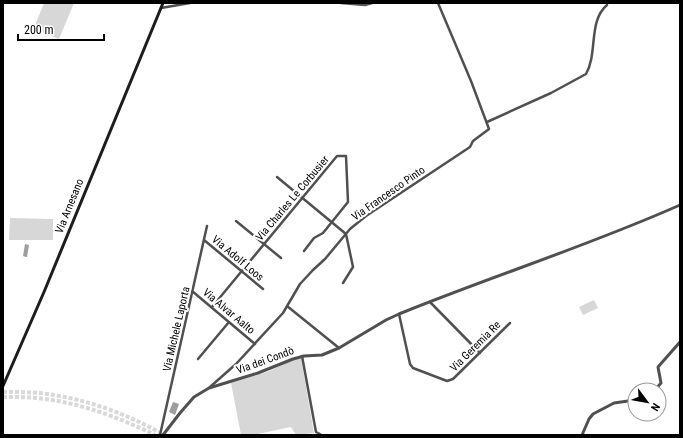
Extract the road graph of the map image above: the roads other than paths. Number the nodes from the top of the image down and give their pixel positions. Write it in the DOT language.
graph roads {
  1 [pos="163,3"];
  2 [pos="190,3"];
  3 [pos="341,3"];
  4 [pos="372,3"];
  5 [pos="438,3"];
  6 [pos="607,5"];
  7 [pos="160,8"];
  8 [pos="487,122"];
  9 [pos="277,177"];
  10 [pos="303,198"];
  11 [pos="680,205"];
  12 [pos="236,221"];
  13 [pos="332,222"];
  14 [pos="207,226"];
  15 [pos="346,234"];
  16 [pos="204,240"];
  17 [pos="264,244"];
  18 [pos="304,251"];
  19 [pos="281,258"];
  20 [pos="242,271"];
  21 [pos="343,283"];
  22 [pos="263,289"];
  23 [pos="192,291"];
  24 [pos="430,302"];
  25 [pos="287,306"];
  26 [pos="212,308"];
  27 [pos="399,314"];
  28 [pos="229,322"];
  29 [pos="510,323"];
  30 [pos="680,342"];
  31 [pos="255,344"];
  32 [pos="339,348"];
  33 [pos="480,353"];
  34 [pos="302,356"];
  35 [pos="198,359"];
  36 [pos="661,382"];
  37 [pos="3,386"];
  38 [pos="209,388"];
  39 [pos="627,401"];
  40 [pos="320,434"];
  41 [pos="161,435"];
  42 [pos="582,435"];
  1 -- 7 [label="main road, Via Arnesano"];
  2 -- 7 [label="street"];
  3 -- 4 [label="street"];
  5 -- 8 [label="street"];
  6 -- 8 [label="street"];
  7 -- 37 [label="main road, Via Arnesano"];
  8 -- 15 [label="street, Via Francesco Pinto"];
  9 -- 10 [label="street"];
  10 -- 13 [label="street"];
  10 -- 13 [label="street, Via Charles Le Corbusier"];
  10 -- 17 [label="street, Via Charles Le Corbusier"];
  11 -- 24 [label="street, Via dei Condò"];
  12 -- 17 [label="street"];
  13 -- 15 [label="street"];
  13 -- 18 [label="street, Via Charles Le Corbusier"];
  14 -- 16 [label="street, Via Michele Laporta"];
  15 -- 21 [label="street"];
  15 -- 25 [label="street, Via Francesco Pinto"];
  16 -- 20 [label="street, Via Adolf Loos"];
  16 -- 23 [label="street, Via Michele Laporta"];
  17 -- 19 [label="street"];
  17 -- 20 [label="street, Via Charles Le Corbusier"];
  20 -- 22 [label="street, Via Adolf Loos"];
  20 -- 26 [label="street, Via Charles Le Corbusier"];
  23 -- 26 [label="street, Via Alvar Aalto"];
  23 -- 41 [label="street, Via Michele Laporta"];
  24 -- 27 [label="street, Via dei Condò"];
  24 -- 33 [label="street"];
  25 -- 31 [label="street, Via Francesco Pinto"];
  25 -- 32 [label="street"];
  26 -- 28 [label="street, Via Alvar Aalto"];
  27 -- 32 [label="street, Via dei Condò"];
  27 -- 33 [label="street, Via Geremia Re"];
  28 -- 31 [label="street, Via Alvar Aalto"];
  28 -- 35 [label="street"];
  29 -- 33 [label="street, Via Geremia Re"];
  30 -- 36 [label="street"];
  31 -- 38 [label="street, Via Francesco Pinto"];
  32 -- 34 [label="street, Via dei Condò"];
  34 -- 38 [label="street, Via dei Condò"];
  34 -- 40 [label="street"];
  38 -- 41 [label="street, Via dei Condò"];
  39 -- 42 [label="street"];
}
